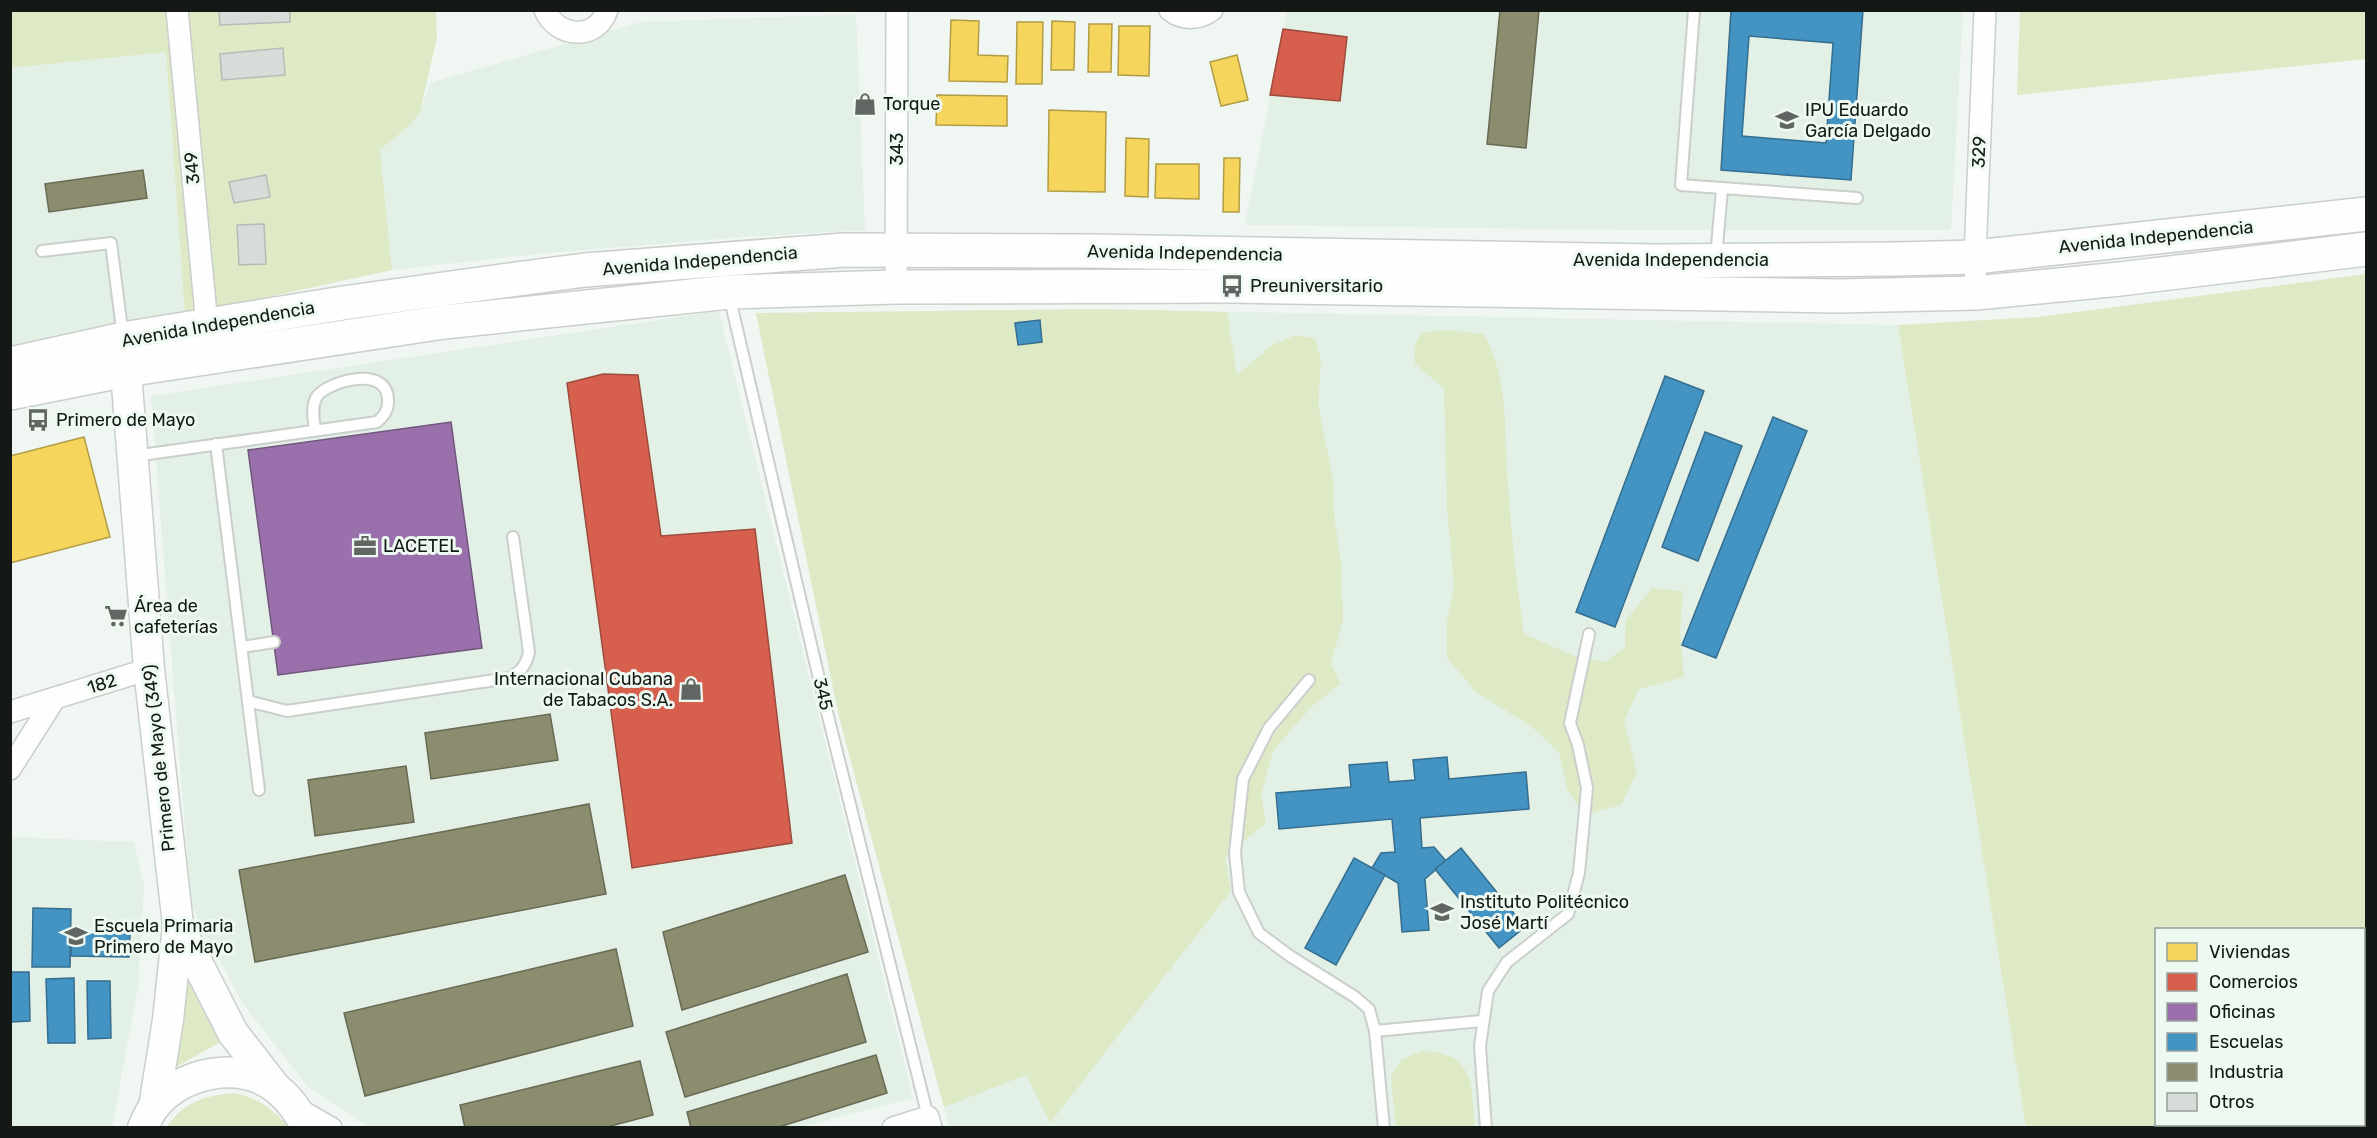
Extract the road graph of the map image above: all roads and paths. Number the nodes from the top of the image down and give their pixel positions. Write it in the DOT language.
graph roads {
  1 [pos="177,10"];
  2 [pos="545,10"];
  3 [pos="607,10"];
  4 [pos="897,10"];
  5 [pos="1170,10"];
  6 [pos="1212,10"];
  7 [pos="1694,10"];
  8 [pos="1985,10"];
  9 [pos="1722,189"];
  10 [pos="1857,198"];
  11 [pos="2367,214"];
  12 [pos="896,249"];
  13 [pos="2367,249"];
  14 [pos="42,251"];
  15 [pos="1975,257"];
  16 [pos="722,259"];
  17 [pos="1716,261"];
  18 [pos="896,287"];
  19 [pos="729,292"];
  20 [pos="1976,293"];
  21 [pos="207,326"];
  22 [pos="124,355"];
  23 [pos="10,364"];
  24 [pos="10,393"];
  25 [pos="315,431"];
  26 [pos="216,444"];
  27 [pos="132,457"];
  28 [pos="513,537"];
  29 [pos="1589,634"];
  30 [pos="274,642"];
  31 [pos="242,647"];
  32 [pos="149,669"];
  33 [pos="1309,680"];
  34 [pos="55,698"];
  35 [pos="248,701"];
  36 [pos="10,712"];
  37 [pos="10,769"];
  38 [pos="259,789"];
  39 [pos="178,925"];
  40 [pos="1482,1021"];
  41 [pos="1375,1030"];
  42 [pos="275,1087"];
  43 [pos="148,1117"];
  44 [pos="303,1118"];
  45 [pos="930,1122"];
  46 [pos="331,1128"];
  47 [pos="893,1128"];
  48 [pos="1384,1128"];
  49 [pos="1486,1128"];
  1 -- 21 [label="street, 349"];
  2 -- 3 [label="street"];
  4 -- 12 [label="street, 343"];
  5 -- 6 [label="street"];
  7 -- 9 [label="lane"];
  8 -- 15 [label="street, 329"];
  9 -- 10 [label="lane"];
  9 -- 17 [label="lane"];
  11 -- 15 [label="main road, Avenida Independencia"];
  12 -- 16 [label="main road, Avenida Independencia"];
  12 -- 17 [label="main road, Avenida Independencia"];
  12 -- 18 [label="street, 343"];
  13 -- 20 [label="main road, Avenida Independencia"];
  14 -- 22 [label="lane"];
  15 -- 17 [label="main road, Avenida Independencia"];
  15 -- 20 [label="street, 329"];
  16 -- 19 [label="street, 345"];
  16 -- 21 [label="main road, Avenida Independencia"];
  18 -- 19 [label="main road, Avenida Independencia"];
  18 -- 20 [label="main road, Avenida Independencia"];
  19 -- 22 [label="main road, Avenida Independencia"];
  19 -- 45 [label="lane, 345"];
  21 -- 22 [label="main road, Avenida Independencia"];
  22 -- 23 [label="main road, Avenida Independencia"];
  22 -- 24 [label="main road, Avenida Independencia"];
  22 -- 27 [label="street, Primero de Mayo (349)"];
  25 -- 25 [label="lane"];
  25 -- 26 [label="lane"];
  26 -- 27 [label="lane"];
  26 -- 31 [label="lane"];
  27 -- 32 [label="street, Primero de Mayo (349)"];
  28 -- 35 [label="lane"];
  29 -- 40 [label="lane"];
  30 -- 31 [label="lane"];
  31 -- 35 [label="lane"];
  32 -- 34 [label="street, 182"];
  32 -- 39 [label="street, Primero de Mayo (349)"];
  33 -- 41 [label="lane"];
  34 -- 36 [label="street, 182"];
  34 -- 37 [label="street"];
  35 -- 38 [label="lane"];
  39 -- 42 [label="street, Primero de Mayo (349)"];
  39 -- 43 [label="street, Primero de Mayo (349)"];
  40 -- 41 [label="lane"];
  40 -- 49 [label="lane"];
  41 -- 48 [label="lane"];
  42 -- 43 [label="street"];
  42 -- 44 [label="street"];
  44 -- 46 [label="street"];
  45 -- 47 [label="street"];
}
